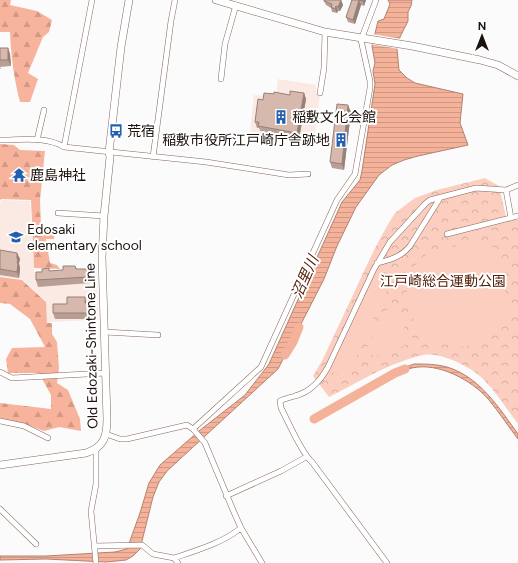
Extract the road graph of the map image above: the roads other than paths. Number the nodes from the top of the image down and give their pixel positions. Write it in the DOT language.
graph roads {
  1 [pos="92,0"];
  2 [pos="129,0"];
  3 [pos="175,0"];
  4 [pos="216,0"];
  5 [pos="376,0"];
  6 [pos="236,5"];
  7 [pos="325,32"];
  8 [pos="363,38"];
  9 [pos="518,76"];
  10 [pos="221,79"];
  11 [pos="320,93"];
  12 [pos="44,110"];
  13 [pos="0,140"];
  14 [pos="37,140"];
  15 [pos="64,147"];
  16 [pos="109,152"];
  17 [pos="152,157"];
  18 [pos="308,174"];
  19 [pos="518,185"];
  20 [pos="506,190"];
  21 [pos="440,198"];
  22 [pos="58,213"];
  23 [pos="104,216"];
  24 [pos="518,216"];
  25 [pos="511,218"];
  26 [pos="447,234"];
  27 [pos="377,263"];
  28 [pos="105,332"];
  29 [pos="158,335"];
  30 [pos="0,372"];
  31 [pos="106,373"];
  32 [pos="0,422"];
  33 [pos="194,430"];
  34 [pos="106,434"];
  35 [pos="48,438"];
  36 [pos="96,450"];
  37 [pos="306,457"];
  38 [pos="0,465"];
  39 [pos="226,496"];
  40 [pos="0,509"];
  41 [pos="242,528"];
  42 [pos="36,544"];
  43 [pos="95,546"];
  44 [pos="174,558"];
  45 [pos="96,563"];
  46 [pos="178,563"];
  47 [pos="262,563"];
  48 [pos="387,563"];
  1 -- 15 [label="street"];
  2 -- 16 [label="street, Old Edozaki-Shintone Line"];
  3 -- 17 [label="street"];
  4 -- 6 [label="street"];
  5 -- 8 [label="street"];
  6 -- 7 [label="street"];
  6 -- 10 [label="street"];
  7 -- 8 [label="street"];
  7 -- 11 [label="street"];
  8 -- 9 [label="street"];
  8 -- 33 [label="street"];
  12 -- 14 [label="street"];
  13 -- 14 [label="street"];
  14 -- 15 [label="street"];
  15 -- 16 [label="street"];
  16 -- 17 [label="street"];
  16 -- 23 [label="street, Old Edozaki-Shintone Line"];
  17 -- 18 [label="street"];
  19 -- 20 [label="street"];
  20 -- 21 [label="street"];
  20 -- 25 [label="street"];
  21 -- 27 [label="street"];
  21 -- 27 [label="street"];
  22 -- 23 [label="street"];
  23 -- 28 [label="street, Old Edozaki-Shintone Line"];
  24 -- 25 [label="street"];
  25 -- 26 [label="street"];
  27 -- 37 [label="street"];
  28 -- 29 [label="street"];
  28 -- 31 [label="street, Old Edozaki-Shintone Line"];
  30 -- 31 [label="street"];
  31 -- 34 [label="street, Old Edozaki-Shintone Line"];
  32 -- 35 [label="street"];
  33 -- 34 [label="street"];
  33 -- 39 [label="street"];
  34 -- 36 [label="street, Old Edozaki-Shintone Line"];
  36 -- 38 [label="street"];
  36 -- 43 [label="street"];
  37 -- 39 [label="street"];
  37 -- 48 [label="street"];
  39 -- 41 [label="street"];
  40 -- 42 [label="street"];
  41 -- 44 [label="street"];
  41 -- 47 [label="street"];
  43 -- 44 [label="street"];
  43 -- 45 [label="street"];
  44 -- 46 [label="street"];
}
